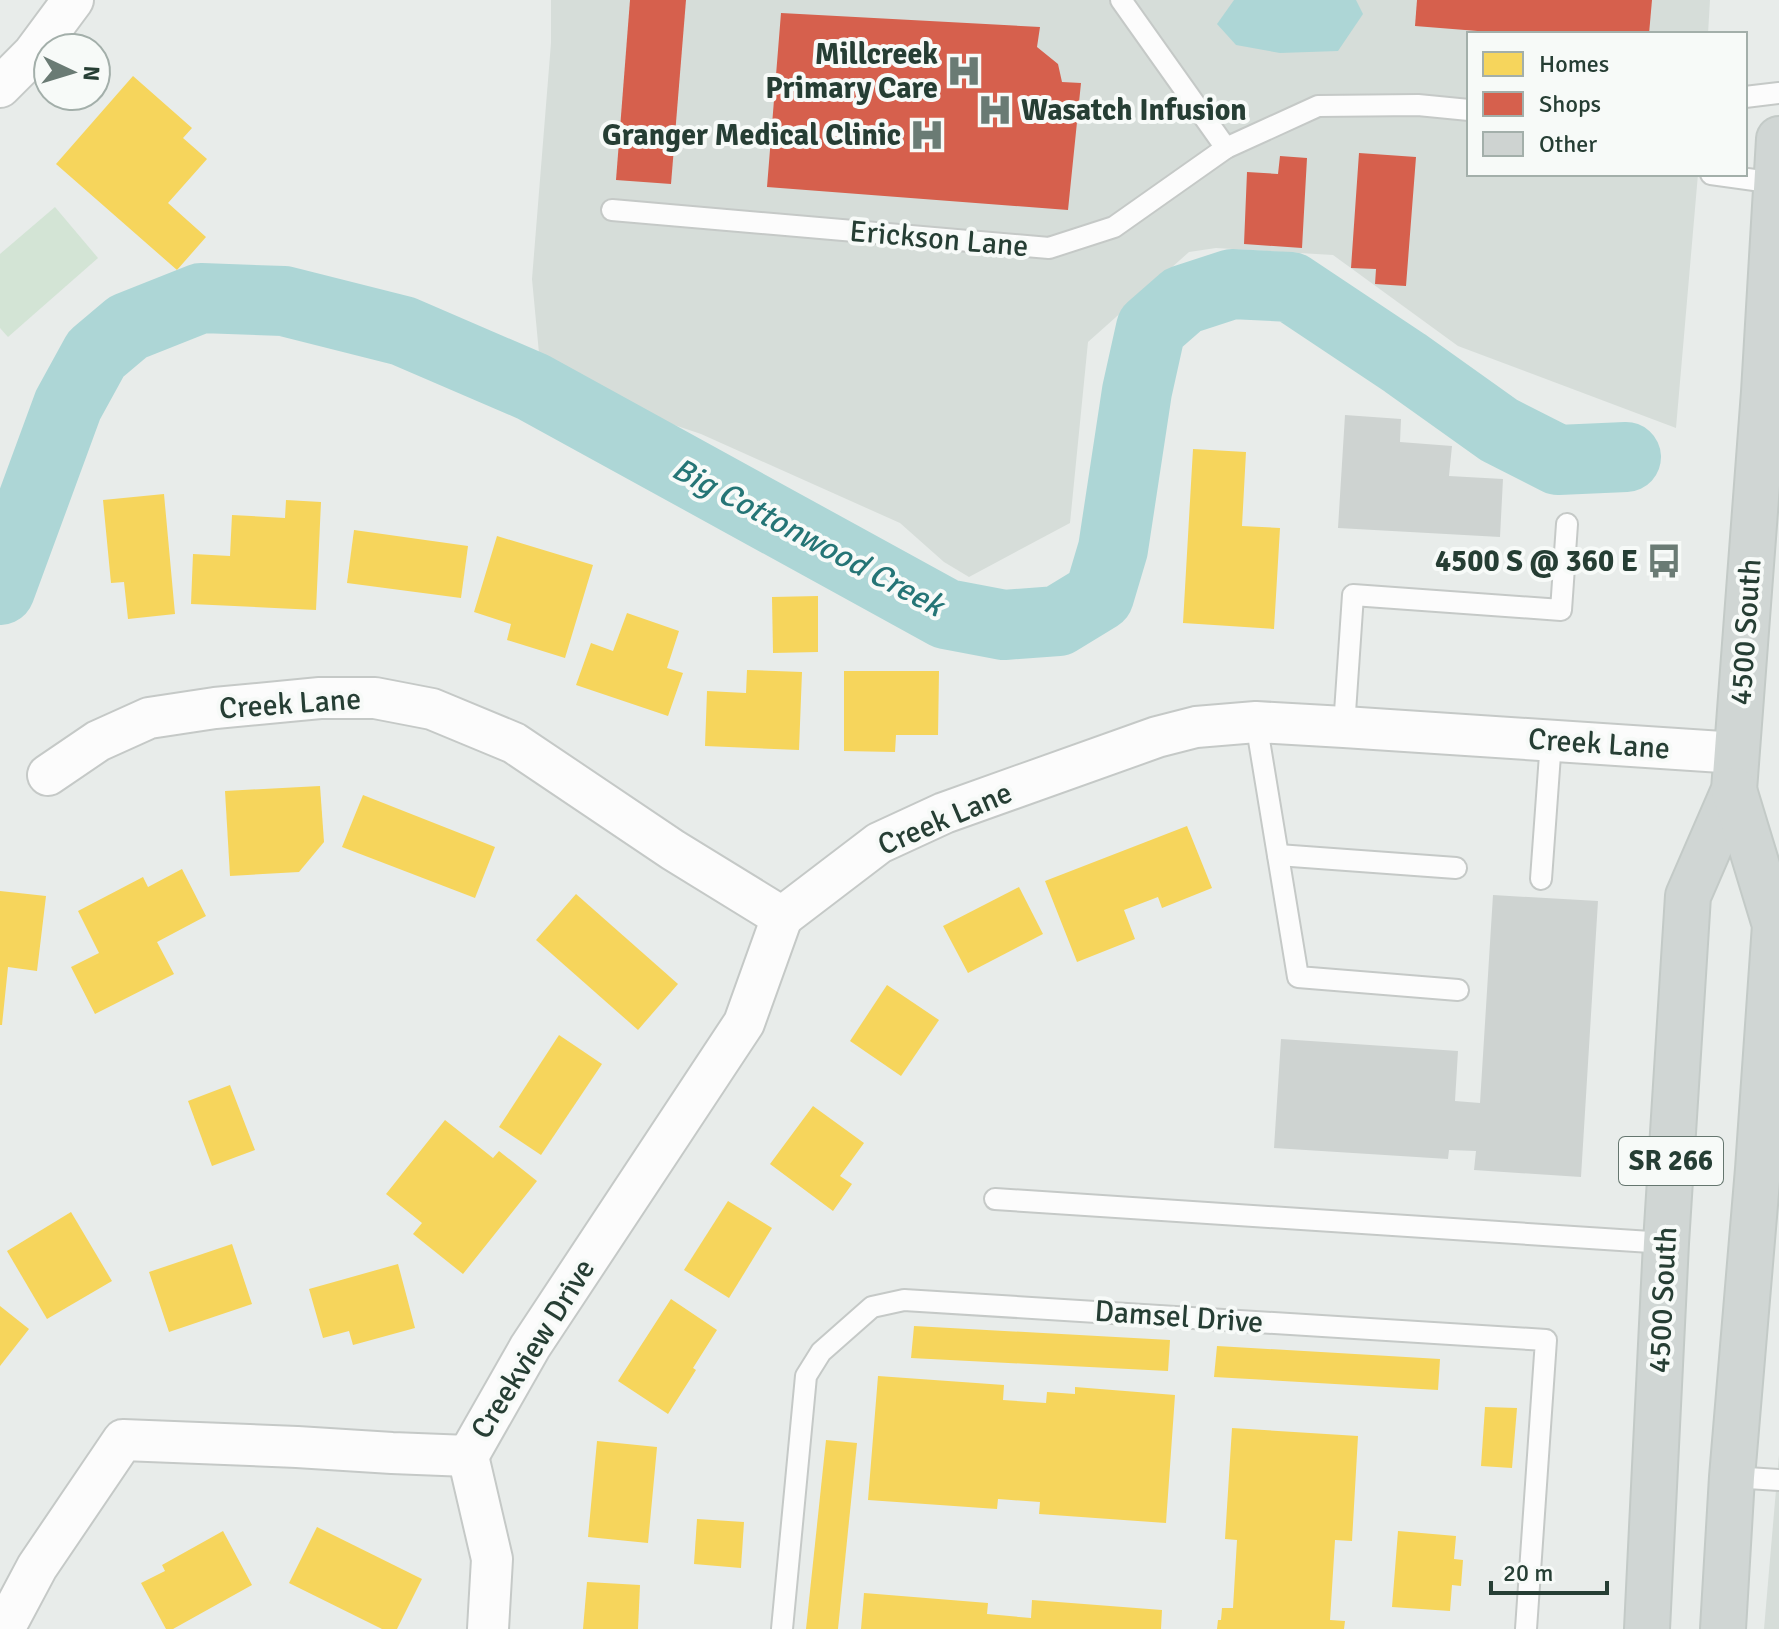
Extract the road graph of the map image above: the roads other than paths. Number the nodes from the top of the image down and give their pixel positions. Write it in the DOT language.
graph roads {
  1 [pos="73,0"];
  2 [pos="1121,0"];
  3 [pos="0,87"];
  4 [pos="1779,93"];
  5 [pos="1747,97"];
  6 [pos="1467,110"];
  7 [pos="1779,139"];
  8 [pos="1226,148"];
  9 [pos="1725,176"];
  10 [pos="1776,183"];
  11 [pos="612,210"];
  12 [pos="1767,503"];
  13 [pos="1567,524"];
  14 [pos="1256,722"];
  15 [pos="1344,727"];
  16 [pos="1551,741"];
  17 [pos="1736,771"];
  18 [pos="48,775"];
  19 [pos="1278,855"];
  20 [pos="1456,868"];
  21 [pos="1541,879"];
  22 [pos="782,917"];
  23 [pos="1458,990"];
  24 [pos="995,1199"];
  25 [pos="1666,1243"];
  26 [pos="468,1456"];
  27 [pos="1732,1477"];
  28 [pos="1779,1480"];
  29 [pos="4,1629"];
  30 [pos="488,1629"];
  31 [pos="782,1629"];
  32 [pos="1526,1629"];
  33 [pos="1647,1629"];
  34 [pos="1723,1629"];
  1 -- 3 [label="street"];
  2 -- 8 [label="lane"];
  4 -- 5 [label="lane"];
  6 -- 8 [label="lane, Erickson Lane"];
  7 -- 10 [label="main road, 4500 South / SR 266"];
  8 -- 11 [label="lane, Erickson Lane"];
  9 -- 10 [label="lane"];
  10 -- 12 [label="main road, 4500 South / SR 266"];
  12 -- 17 [label="main road, 4500 South / SR 266"];
  13 -- 15 [label="lane"];
  14 -- 15 [label="street, Creek Lane"];
  14 -- 19 [label="lane"];
  14 -- 22 [label="street, Creek Lane"];
  15 -- 16 [label="street, Creek Lane"];
  16 -- 17 [label="street, Creek Lane"];
  16 -- 21 [label="lane"];
  17 -- 25 [label="main road, 4500 South / SR 266"];
  17 -- 27 [label="main road, 4500 South / SR 266"];
  18 -- 22 [label="street, Creek Lane"];
  19 -- 20 [label="lane"];
  19 -- 23 [label="lane"];
  22 -- 26 [label="street, Creekview Drive"];
  24 -- 25 [label="lane"];
  25 -- 33 [label="main road, 4500 South / SR 266"];
  26 -- 29 [label="street, Creekview Drive"];
  26 -- 30 [label="street"];
  27 -- 28 [label="lane"];
  27 -- 34 [label="main road, 4500 South / SR 266"];
  31 -- 32 [label="lane, Damsel Drive"];
}
